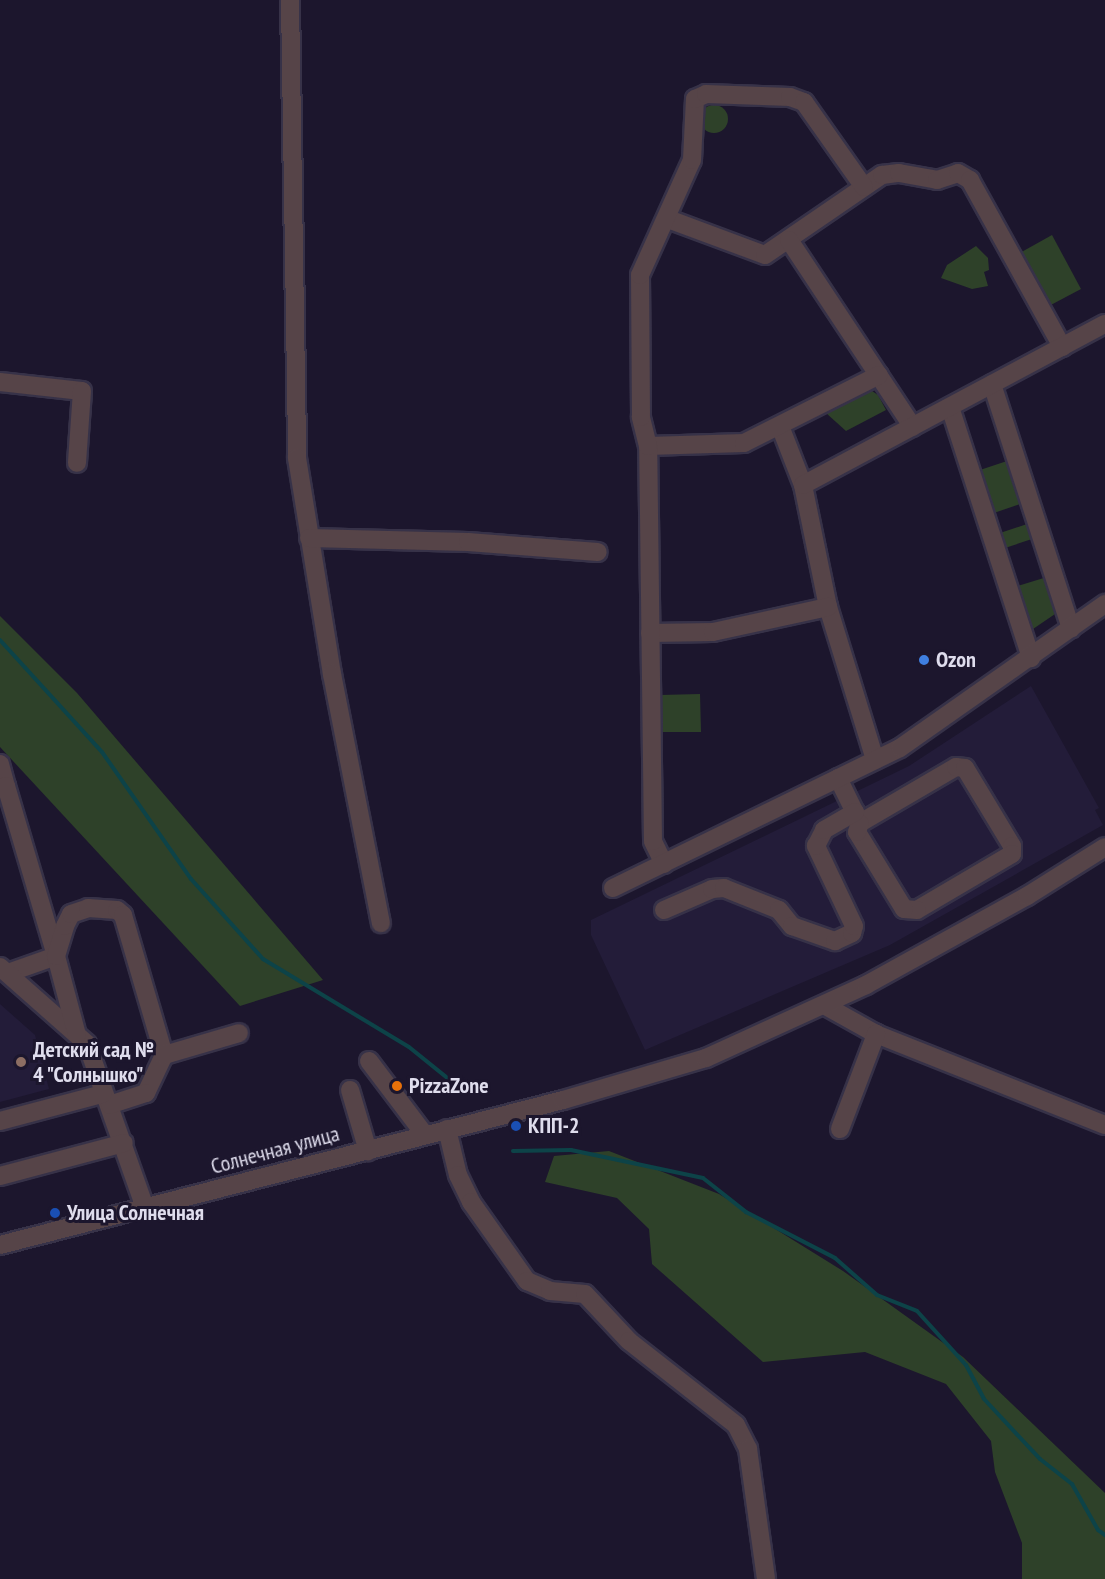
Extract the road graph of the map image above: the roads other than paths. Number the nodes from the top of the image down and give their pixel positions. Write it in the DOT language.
graph roads {
  1 [pos="290,0"];
  2 [pos="864,187"];
  3 [pos="668,219"];
  4 [pos="789,240"];
  5 [pos="1105,324"];
  6 [pos="1062,347"];
  7 [pos="879,375"];
  8 [pos="0,382"];
  9 [pos="992,384"];
  10 [pos="950,406"];
  11 [pos="780,426"];
  12 [pos="913,427"];
  13 [pos="648,446"];
  14 [pos="77,463"];
  15 [pos="803,485"];
  16 [pos="309,538"];
  17 [pos="598,552"];
  18 [pos="1105,604"];
  19 [pos="828,607"];
  20 [pos="1071,629"];
  21 [pos="650,633"];
  22 [pos="1030,657"];
  23 [pos="875,760"];
  24 [pos="0,764"];
  25 [pos="838,778"];
  26 [pos="3,787"];
  27 [pos="857,818"];
  28 [pos="1105,847"];
  29 [pos="664,864"];
  30 [pos="613,888"];
  31 [pos="664,910"];
  32 [pos="381,923"];
  33 [pos="56,956"];
  34 [pos="4,970"];
  35 [pos="824,1005"];
  36 [pos="238,1033"];
  37 [pos="876,1034"];
  38 [pos="77,1035"];
  39 [pos="164,1055"];
  40 [pos="369,1061"];
  41 [pos="350,1090"];
  42 [pos="106,1099"];
  43 [pos="0,1121"];
  44 [pos="1105,1125"];
  45 [pos="447,1129"];
  46 [pos="840,1129"];
  47 [pos="425,1135"];
  48 [pos="124,1143"];
  49 [pos="368,1150"];
  50 [pos="0,1176"];
  51 [pos="145,1208"];
  52 [pos="0,1245"];
  53 [pos="766,1579"];
  1 -- 16 [label="street"];
  2 -- 3 [label="street"];
  2 -- 4 [label="street"];
  2 -- 6 [label="street"];
  3 -- 4 [label="street"];
  3 -- 13 [label="street"];
  4 -- 7 [label="street"];
  5 -- 6 [label="street"];
  6 -- 9 [label="street"];
  7 -- 11 [label="street"];
  7 -- 12 [label="street"];
  8 -- 14 [label="street"];
  9 -- 10 [label="street"];
  9 -- 20 [label="street"];
  10 -- 12 [label="street"];
  10 -- 22 [label="street"];
  11 -- 13 [label="street"];
  11 -- 15 [label="street"];
  12 -- 15 [label="street"];
  13 -- 21 [label="street"];
  15 -- 19 [label="street"];
  16 -- 17 [label="street"];
  16 -- 32 [label="street"];
  18 -- 20 [label="street"];
  19 -- 21 [label="street"];
  19 -- 23 [label="street"];
  20 -- 22 [label="street"];
  21 -- 29 [label="street"];
  22 -- 23 [label="street"];
  23 -- 25 [label="street"];
  24 -- 26 [label="street"];
  25 -- 27 [label="street"];
  25 -- 29 [label="street"];
  26 -- 33 [label="street"];
  27 -- 27 [label="street"];
  27 -- 31 [label="street"];
  28 -- 35 [label="street, Солнечная улица"];
  29 -- 30 [label="street"];
  33 -- 34 [label="street"];
  33 -- 38 [label="street"];
  33 -- 39 [label="street"];
  34 -- 38 [label="street"];
  35 -- 37 [label="street"];
  35 -- 45 [label="street, Солнечная улица"];
  36 -- 39 [label="street"];
  37 -- 44 [label="street"];
  37 -- 46 [label="street"];
  38 -- 42 [label="street"];
  39 -- 42 [label="street"];
  40 -- 47 [label="street"];
  41 -- 49 [label="street"];
  42 -- 43 [label="street"];
  42 -- 48 [label="street"];
  45 -- 47 [label="street, Солнечная улица"];
  45 -- 53 [label="street"];
  47 -- 49 [label="street, Солнечная улица"];
  48 -- 50 [label="street"];
  48 -- 51 [label="street"];
  49 -- 51 [label="street, Солнечная улица"];
  51 -- 52 [label="street, Солнечная улица"];
}
